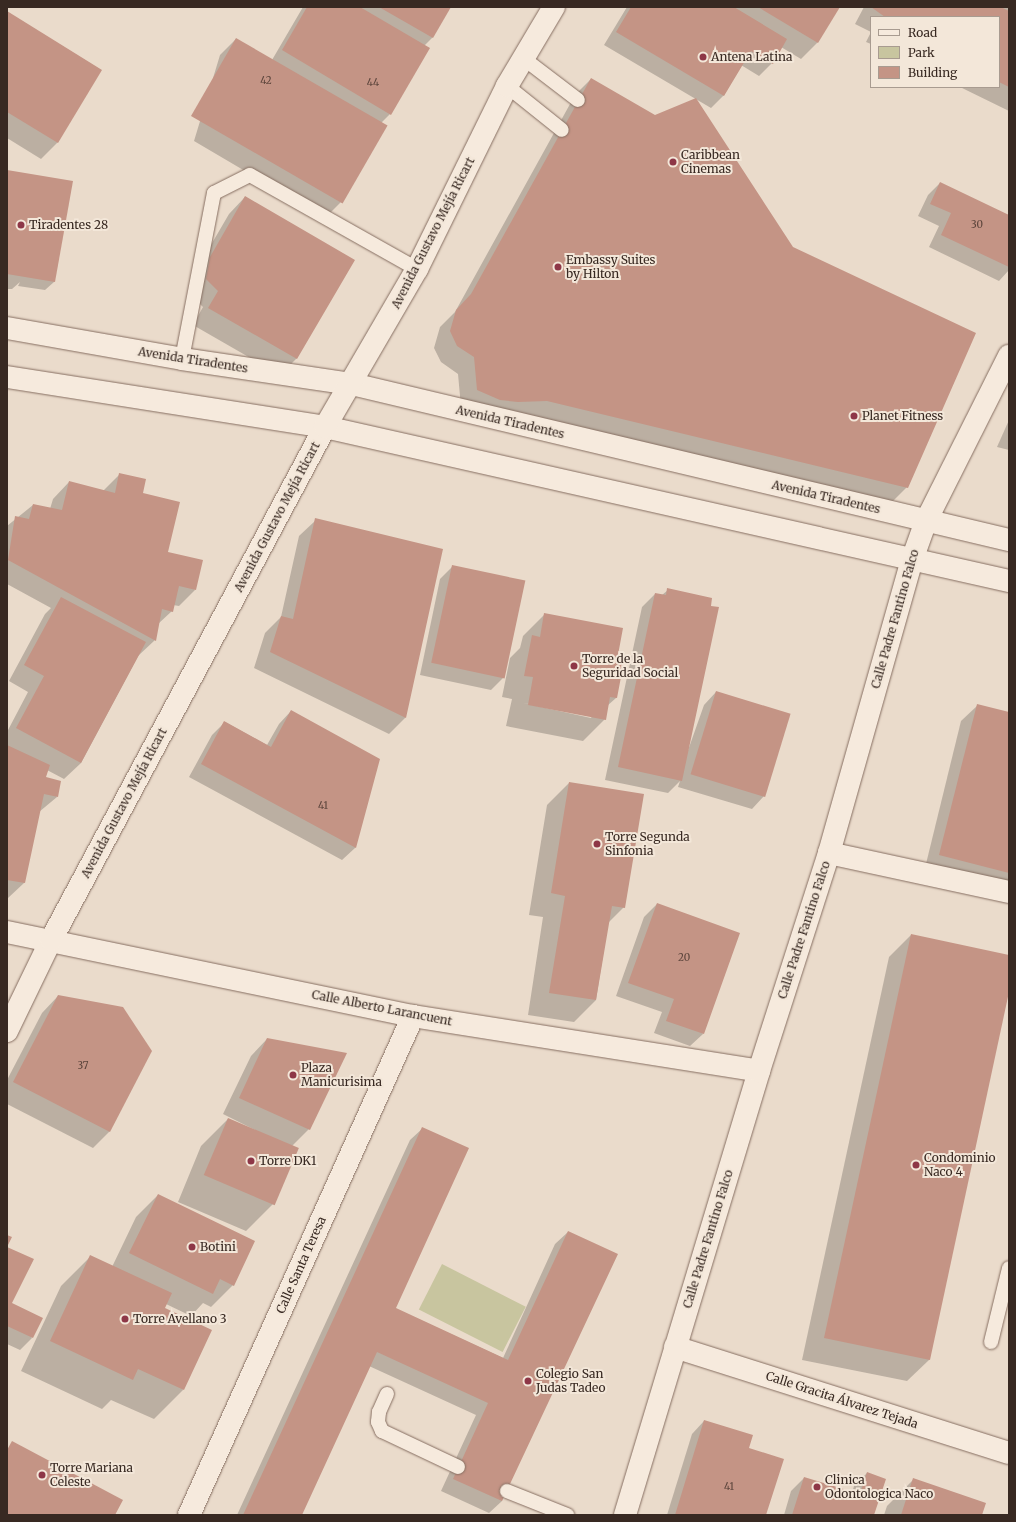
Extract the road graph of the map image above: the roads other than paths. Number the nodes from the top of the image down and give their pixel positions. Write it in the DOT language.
graph roads {
  1 [pos="554,7"];
  2 [pos="523,58"];
  3 [pos="507,86"];
  4 [pos="578,100"];
  5 [pos="562,130"];
  6 [pos="417,270"];
  7 [pos="7,328"];
  8 [pos="1009,356"];
  9 [pos="182,359"];
  10 [pos="7,377"];
  11 [pos="352,384"];
  12 [pos="325,427"];
  13 [pos="926,521"];
  14 [pos="1009,540"];
  15 [pos="912,560"];
  16 [pos="1009,581"];
  17 [pos="828,852"];
  18 [pos="1009,892"];
  19 [pos="7,932"];
  20 [pos="51,940"];
  21 [pos="413,1016"];
  22 [pos="7,1032"];
  23 [pos="759,1071"];
  24 [pos="1009,1268"];
  25 [pos="991,1342"];
  26 [pos="675,1347"];
  27 [pos="386,1394"];
  28 [pos="1009,1453"];
  29 [pos="458,1467"];
  30 [pos="507,1491"];
  31 [pos="189,1515"];
  32 [pos="567,1515"];
  33 [pos="625,1515"];
  1 -- 2 [label="street, Avenida Gustavo Mejía Ricart"];
  2 -- 3 [label="street, Avenida Gustavo Mejía Ricart"];
  2 -- 4 [label="lane"];
  3 -- 5 [label="lane"];
  3 -- 6 [label="street, Avenida Gustavo Mejía Ricart"];
  6 -- 9 [label="lane"];
  6 -- 11 [label="street, Avenida Gustavo Mejía Ricart"];
  7 -- 9 [label="street, Avenida Tiradentes"];
  8 -- 13 [label="street, Calle Padre Fantino Falco"];
  9 -- 11 [label="street, Avenida Tiradentes"];
  10 -- 12 [label="street"];
  11 -- 12 [label="street, Avenida Gustavo Mejía Ricart"];
  11 -- 13 [label="street, Avenida Tiradentes"];
  12 -- 15 [label="street"];
  12 -- 20 [label="street, Avenida Gustavo Mejía Ricart"];
  13 -- 14 [label="street, Avenida Tiradentes"];
  13 -- 15 [label="street, Calle Padre Fantino Falco"];
  15 -- 16 [label="street"];
  15 -- 17 [label="street, Calle Padre Fantino Falco"];
  17 -- 18 [label="street"];
  17 -- 23 [label="street, Calle Padre Fantino Falco"];
  19 -- 20 [label="street, Calle Alberto Larancuent"];
  20 -- 21 [label="street, Calle Alberto Larancuent"];
  20 -- 22 [label="street, Avenida Gustavo Mejía Ricart"];
  21 -- 23 [label="street, Calle Alberto Larancuent"];
  21 -- 31 [label="street, Calle Santa Teresa"];
  23 -- 26 [label="street, Calle Padre Fantino Falco"];
  24 -- 25 [label="lane"];
  26 -- 28 [label="street, Calle Gracita Álvarez Tejada"];
  26 -- 33 [label="street, Calle Padre Fantino Falco"];
  27 -- 29 [label="lane"];
  30 -- 32 [label="lane"];
}
